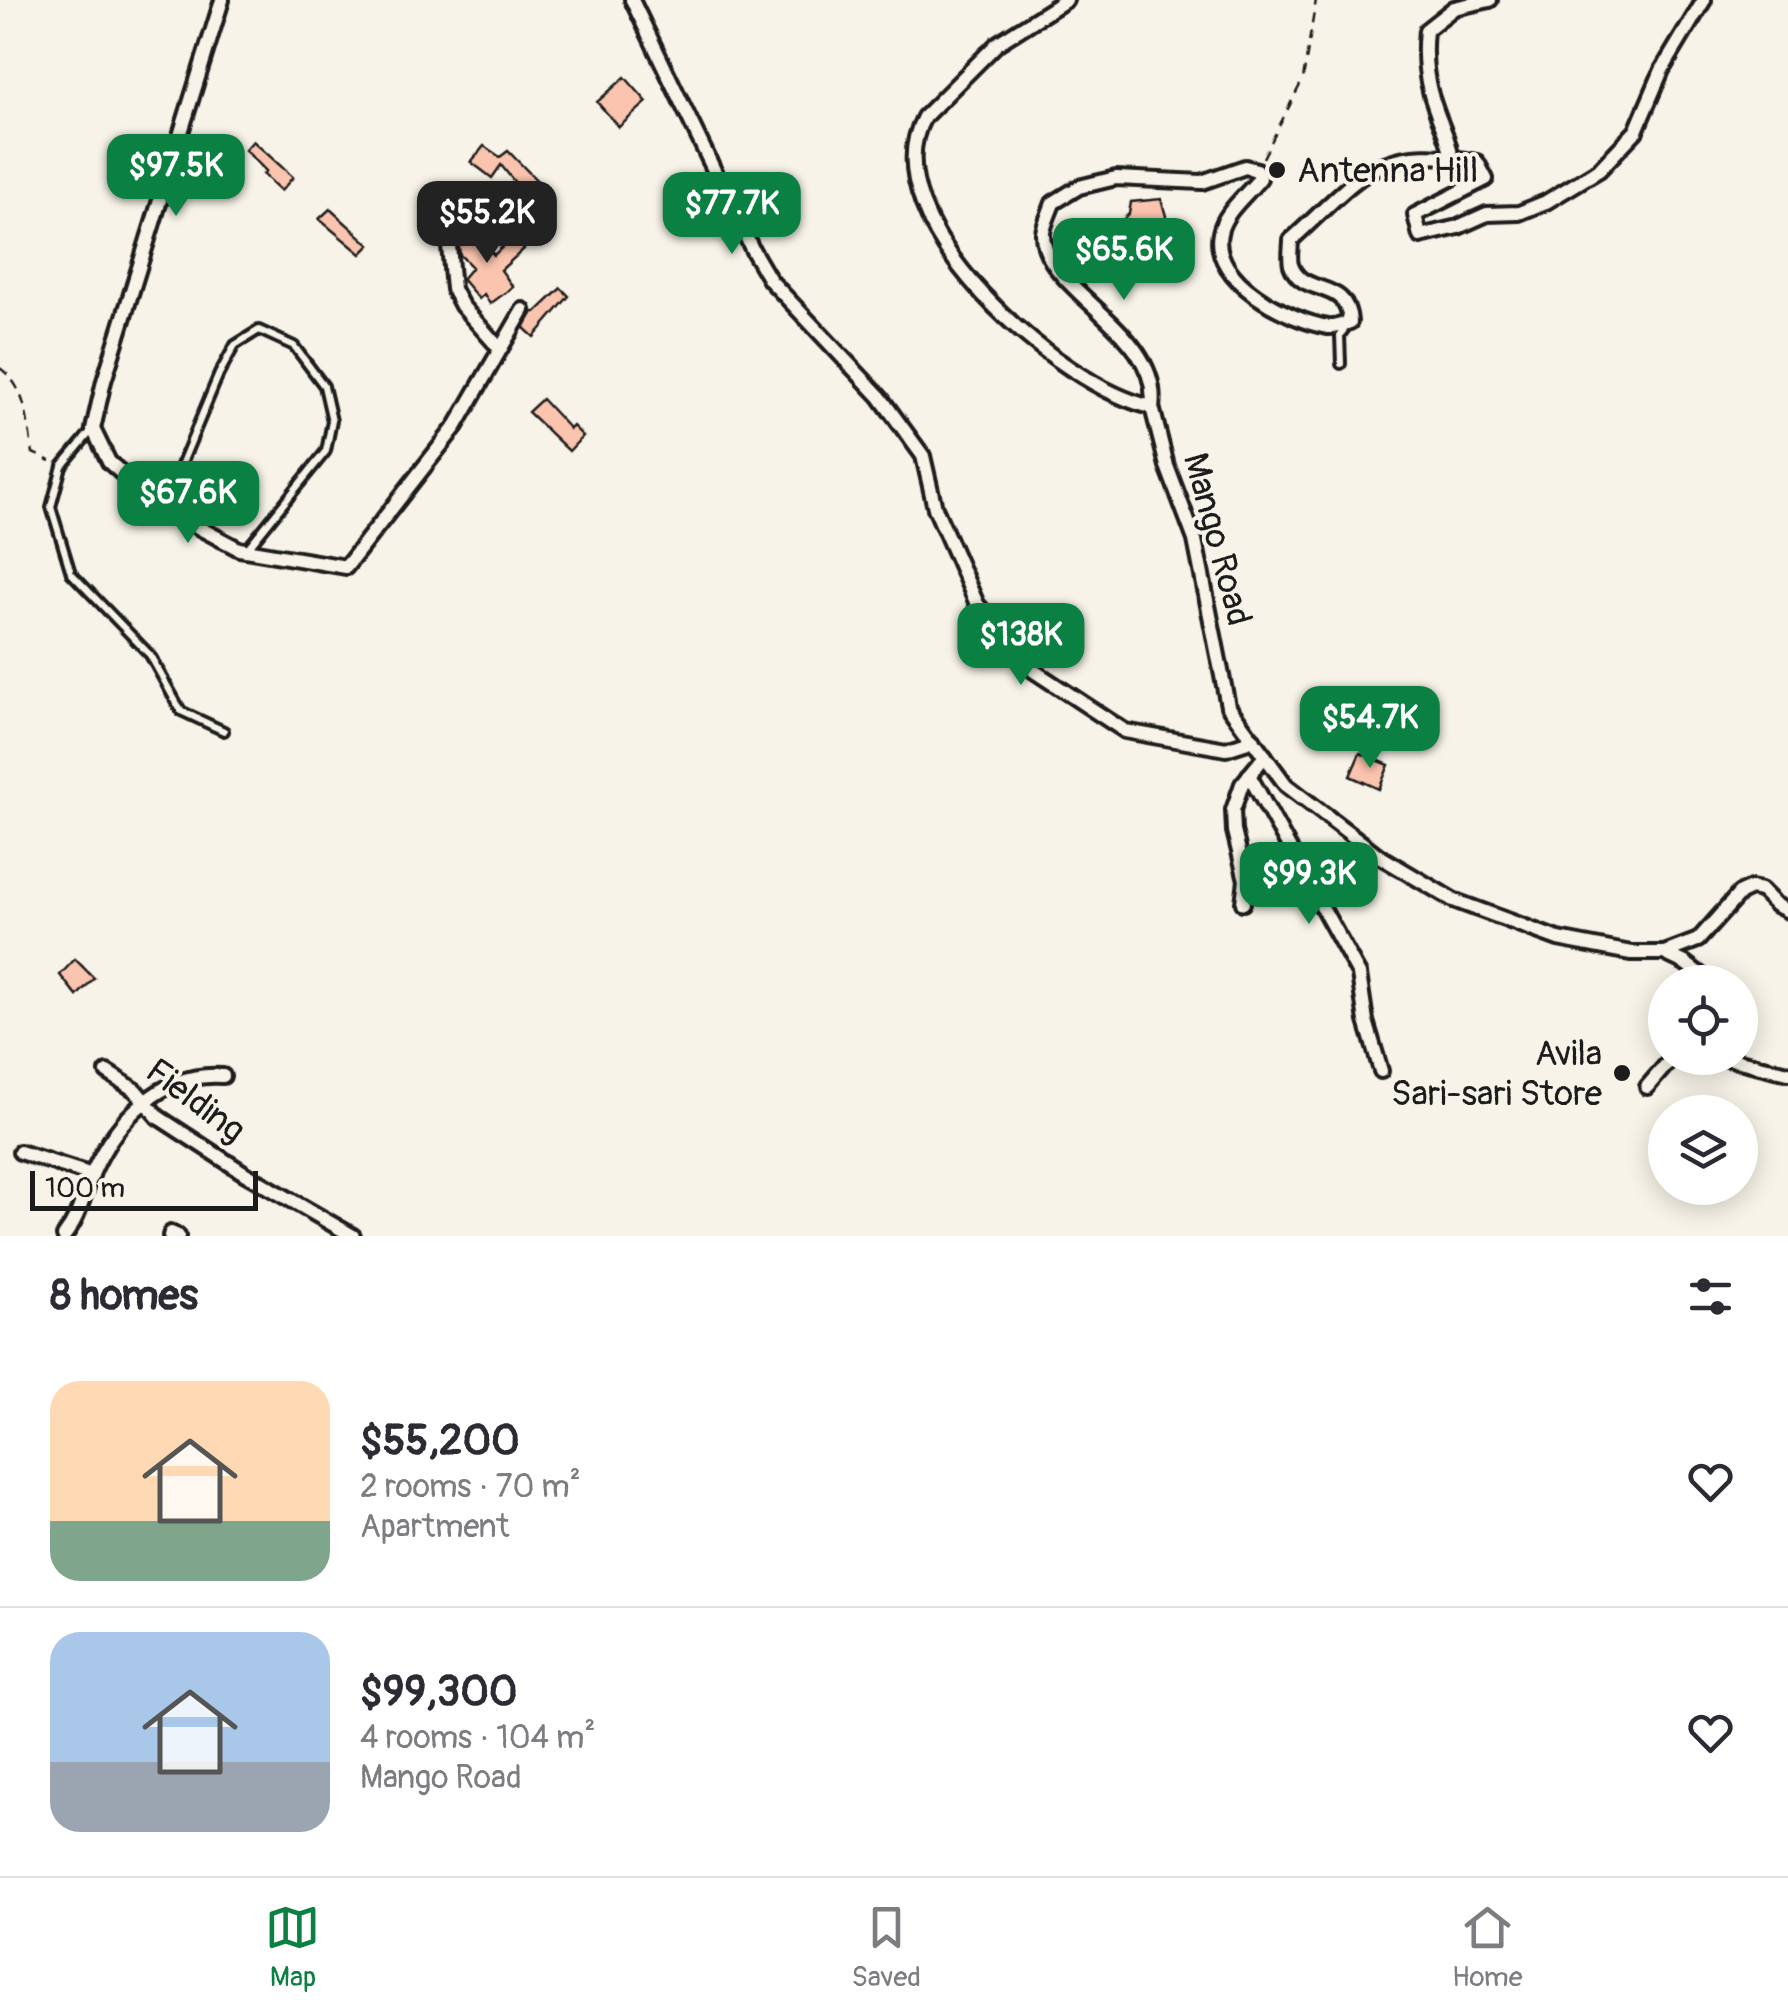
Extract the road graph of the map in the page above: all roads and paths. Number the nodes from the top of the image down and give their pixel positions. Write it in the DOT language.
graph roads {
  1 [pos="222,0"];
  2 [pos="632,0"];
  3 [pos="1066,0"];
  4 [pos="1316,0"];
  5 [pos="1490,0"];
  6 [pos="1704,0"];
  7 [pos="1451,157"];
  8 [pos="1257,170"];
  9 [pos="444,192"];
  10 [pos="523,310"];
  11 [pos="1350,322"];
  12 [pos="500,349"];
  13 [pos="1342,364"];
  14 [pos="0,368"];
  15 [pos="1152,407"];
  16 [pos="93,429"];
  17 [pos="62,466"];
  18 [pos="160,507"];
  19 [pos="246,550"];
  20 [pos="224,731"];
  21 [pos="1254,740"];
  22 [pos="1265,756"];
  23 [pos="1249,775"];
  24 [pos="1243,903"];
  25 [pos="1788,910"];
  26 [pos="1664,952"];
  27 [pos="1688,965"];
  28 [pos="1758,1066"];
  29 [pos="1381,1071"];
  30 [pos="106,1072"];
  31 [pos="1788,1073"];
  32 [pos="1657,1075"];
  33 [pos="222,1076"];
  34 [pos="1647,1087"];
  35 [pos="144,1102"];
  36 [pos="20,1152"];
  37 [pos="92,1174"];
  38 [pos="64,1236"];
  39 [pos="170,1236"];
  40 [pos="178,1236"];
  41 [pos="352,1236"];
  1 -- 16 [label="street"];
  2 -- 21 [label="street"];
  3 -- 15 [label="street"];
  4 -- 8 [label="path"];
  5 -- 7 [label="street"];
  6 -- 7 [label="street"];
  7 -- 11 [label="street"];
  8 -- 11 [label="street"];
  8 -- 15 [label="street, Mango Road"];
  9 -- 12 [label="street"];
  10 -- 12 [label="street"];
  11 -- 13 [label="lane"];
  12 -- 19 [label="street"];
  14 -- 17 [label="path"];
  15 -- 21 [label="street, Mango Road"];
  16 -- 17 [label="lane"];
  16 -- 18 [label="street"];
  17 -- 20 [label="lane"];
  18 -- 19 [label="street"];
  18 -- 19 [label="lane"];
  21 -- 22 [label="street, Mango Road"];
  22 -- 23 [label="street"];
  22 -- 26 [label="street, Mango Road"];
  23 -- 24 [label="street"];
  23 -- 29 [label="street"];
  25 -- 26 [label="street"];
  26 -- 27 [label="street"];
  28 -- 31 [label="street"];
  30 -- 35 [label="street, Fielding"];
  32 -- 34 [label="street"];
  33 -- 35 [label="street"];
  35 -- 37 [label="street"];
  35 -- 41 [label="street, Fielding"];
  36 -- 37 [label="street"];
  37 -- 38 [label="street"];
  39 -- 40 [label="street"];
}
